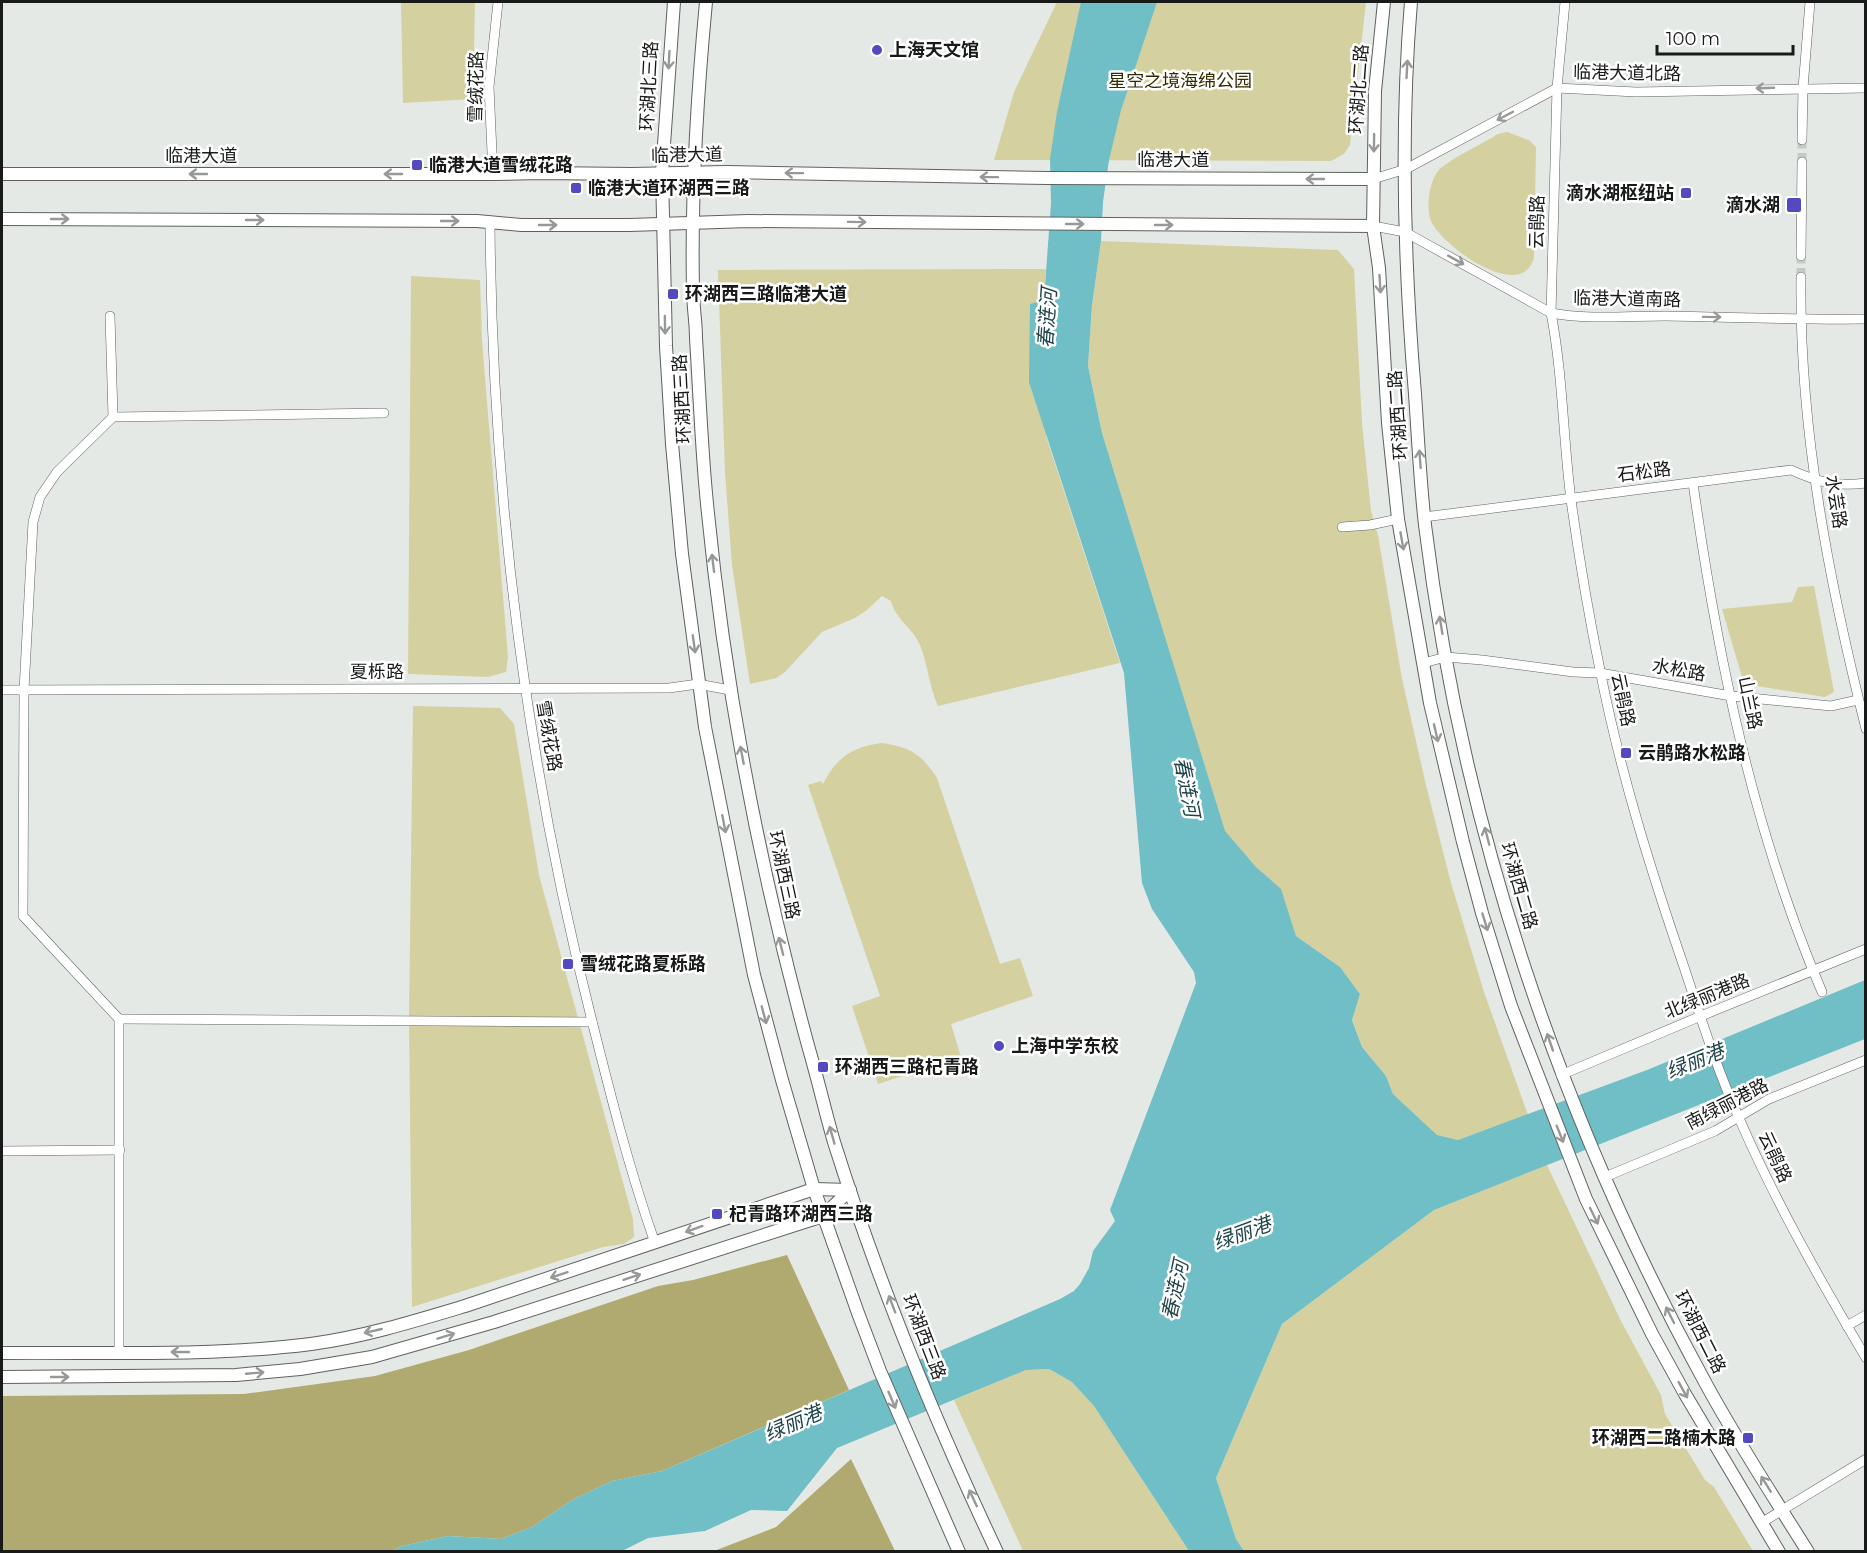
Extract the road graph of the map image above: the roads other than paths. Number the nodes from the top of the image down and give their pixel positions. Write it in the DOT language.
graph roads {
  1 [pos="498,2"];
  2 [pos="674,2"];
  3 [pos="706,2"];
  4 [pos="1384,2"];
  5 [pos="1411,2"];
  6 [pos="1565,2"];
  7 [pos="1810,2"];
  8 [pos="1557,88"];
  9 [pos="1803,88"];
  10 [pos="1866,88"];
  11 [pos="1802,140"];
  12 [pos="1802,162"];
  13 [pos="1406,169"];
  14 [pos="696,171"];
  15 [pos="662,173"];
  16 [pos="2,174"];
  17 [pos="493,174"];
  18 [pos="1373,179"];
  19 [pos="2,219"];
  20 [pos="490,221"];
  21 [pos="694,223"];
  22 [pos="663,224"];
  23 [pos="1373,226"];
  24 [pos="1405,232"];
  25 [pos="1801,256"];
  26 [pos="1801,276"];
  27 [pos="1551,313"];
  28 [pos="110,316"];
  29 [pos="1866,319"];
  30 [pos="1801,320"];
  31 [pos="384,413"];
  32 [pos="113,417"];
  33 [pos="1815,481"];
  34 [pos="1693,483"];
  35 [pos="1866,483"];
  36 [pos="1571,499"];
  37 [pos="1424,517"];
  38 [pos="1398,519"];
  39 [pos="1342,527"];
  40 [pos="1446,657"];
  41 [pos="1423,663"];
  42 [pos="1600,674"];
  43 [pos="698,684"];
  44 [pos="524,687"];
  45 [pos="2,690"];
  46 [pos="24,690"];
  47 [pos="730,690"];
  48 [pos="1731,696"];
  49 [pos="1858,700"];
  50 [pos="1866,729"];
  51 [pos="1866,949"];
  52 [pos="1813,970"];
  53 [pos="1822,992"];
  54 [pos="1701,1016"];
  55 [pos="119,1019"];
  56 [pos="592,1022"];
  57 [pos="1866,1060"];
  58 [pos="1561,1075"];
  59 [pos="1739,1118"];
  60 [pos="120,1150"];
  61 [pos="2,1151"];
  62 [pos="1605,1177"];
  63 [pos="814,1189"];
  64 [pos="850,1190"];
  65 [pos="823,1216"];
  66 [pos="655,1243"];
  67 [pos="1866,1315"];
  68 [pos="1847,1326"];
  69 [pos="119,1352"];
  70 [pos="2,1353"];
  71 [pos="1866,1358"];
  72 [pos="2,1377"];
  73 [pos="1866,1459"];
  74 [pos="1782,1510"];
  75 [pos="1761,1522"];
  76 [pos="959,1551"];
  77 [pos="998,1551"];
  78 [pos="1779,1551"];
  79 [pos="1808,1551"];
  1 -- 17 [label="street, 雪绒花路"];
  2 -- 15 [label="main road, 环湖北三路, one-way"];
  3 -- 14 [label="main road"];
  4 -- 18 [label="main road, 环湖北二路, one-way"];
  13 -- 5 [label="main road, one-way"];
  6 -- 8 [label="street, 云鹃路"];
  7 -- 9 [label="street"];
  9 -- 8 [label="street, 临港大道北路, one-way"];
  8 -- 13 [label="street, 临港大道北路, one-way"];
  8 -- 27 [label="street, 云鹃路"];
  9 -- 10 [label="street, 临港大道北路"];
  9 -- 11 [label="street"];
  12 -- 25 [label="street"];
  13 -- 18 [label="street, 临港大道北路"];
  13 -- 24 [label="main road, 环湖西二路"];
  14 -- 15 [label="main road, 临港大道"];
  18 -- 14 [label="main road, 临港大道, one-way"];
  14 -- 21 [label="main road, 环湖西三路"];
  15 -- 17 [label="main road, 临港大道"];
  15 -- 22 [label="main road, 环湖西三路"];
  17 -- 16 [label="main road, 临港大道, one-way"];
  18 -- 23 [label="main road, 环湖西二路"];
  19 -- 20 [label="main road, one-way"];
  20 -- 22 [label="main road, one-way"];
  20 -- 44 [label="street, 雪绒花路"];
  21 -- 22 [label="main road"];
  21 -- 23 [label="main road, one-way"];
  47 -- 21 [label="main road, 环湖西三路, one-way"];
  22 -- 43 [label="main road, 环湖西三路, one-way"];
  23 -- 24 [label="street, 临港大道南路"];
  23 -- 38 [label="main road, 环湖西二路, one-way"];
  24 -- 27 [label="street, 临港大道南路, one-way"];
  37 -- 24 [label="main road, 环湖西二路, one-way"];
  26 -- 30 [label="street, 水芸路"];
  27 -- 30 [label="street, 临港大道南路, one-way"];
  27 -- 36 [label="street, 云鹃路"];
  28 -- 32 [label="street"];
  29 -- 30 [label="street, 临港大道南路"];
  30 -- 33 [label="street, 水芸路"];
  31 -- 32 [label="street"];
  32 -- 46 [label="street"];
  33 -- 34 [label="street, 石松路"];
  33 -- 35 [label="street, 石松路"];
  33 -- 49 [label="street, 水芸路"];
  34 -- 36 [label="street, 石松路"];
  34 -- 48 [label="street, 山兰路"];
  36 -- 37 [label="street, 石松路"];
  36 -- 42 [label="street, 云鹃路"];
  40 -- 37 [label="main road, 环湖西二路, one-way"];
  38 -- 39 [label="street"];
  38 -- 41 [label="main road, 环湖西二路, one-way"];
  40 -- 41 [label="street, 水松路"];
  40 -- 42 [label="street, 水松路"];
  58 -- 40 [label="main road, 环湖西二路, one-way"];
  41 -- 75 [label="main road, 环湖西二路, one-way"];
  42 -- 48 [label="street, 水松路"];
  42 -- 54 [label="street, 云鹃路"];
  43 -- 44 [label="street, 夏栎路"];
  43 -- 47 [label="street, 夏栎路"];
  43 -- 63 [label="main road, 环湖西三路, one-way"];
  44 -- 46 [label="street, 夏栎路"];
  44 -- 56 [label="street, 雪绒花路"];
  45 -- 46 [label="street, 夏栎路"];
  46 -- 55 [label="street"];
  64 -- 47 [label="main road, 环湖西三路, one-way"];
  48 -- 49 [label="street, 水松路"];
  48 -- 52 [label="street, 山兰路"];
  49 -- 50 [label="street, 水芸路"];
  51 -- 52 [label="street, 北绿丽港路"];
  52 -- 53 [label="street, 山兰路"];
  52 -- 54 [label="street, 北绿丽港路"];
  54 -- 58 [label="street, 北绿丽港路"];
  54 -- 59 [label="street, 云鹃路"];
  55 -- 56 [label="street"];
  55 -- 60 [label="street"];
  56 -- 66 [label="street, 雪绒花路"];
  57 -- 59 [label="street, 南绿丽港路"];
  58 -- 62 [label="main road, 环湖西二路"];
  59 -- 62 [label="street, 南绿丽港路"];
  59 -- 68 [label="street, 云鹃路"];
  60 -- 61 [label="street"];
  60 -- 69 [label="street"];
  74 -- 62 [label="main road, 环湖西二路, one-way"];
  63 -- 64 [label="main road"];
  63 -- 65 [label="main road, 环湖西三路"];
  63 -- 66 [label="main road, one-way"];
  64 -- 65 [label="main road"];
  77 -- 64 [label="main road, 环湖西三路, one-way"];
  72 -- 65 [label="main road, one-way"];
  65 -- 76 [label="main road, 环湖西三路, one-way"];
  66 -- 69 [label="main road, one-way"];
  67 -- 68 [label="street"];
  68 -- 71 [label="street, 云鹃路"];
  69 -- 70 [label="main road"];
  73 -- 74 [label="street"];
  74 -- 75 [label="street"];
  74 -- 79 [label="main road, 环湖西二路"];
  75 -- 78 [label="main road, 环湖西二路"];
}
